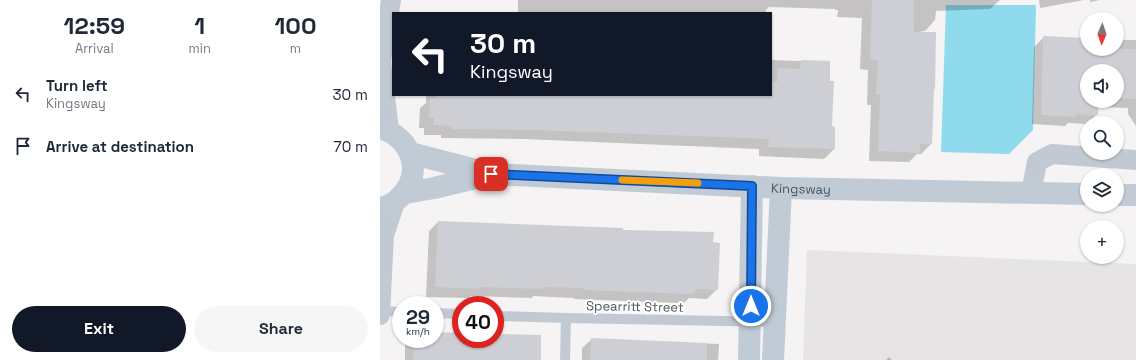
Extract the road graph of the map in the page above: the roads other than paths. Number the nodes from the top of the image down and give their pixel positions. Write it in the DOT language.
graph roads {
  1 [pos="391,0"];
  2 [pos="380,64"];
  3 [pos="384,129"];
  4 [pos="410,153"];
  5 [pos="1136,160"];
  6 [pos="491,174"];
  7 [pos="752,186"];
  8 [pos="781,188"];
  9 [pos="1031,193"];
  10 [pos="1080,194"];
  11 [pos="1124,195"];
  12 [pos="1136,195"];
  13 [pos="393,201"];
  14 [pos="380,311"];
  15 [pos="392,312"];
  16 [pos="380,315"];
  17 [pos="504,316"];
  18 [pos="566,318"];
  19 [pos="751,321"];
  20 [pos="774,322"];
  21 [pos="565,360"];
  22 [pos="749,360"];
  23 [pos="772,360"];
  1 -- 2 [label="street"];
  2 -- 3 [label="street"];
  3 -- 4 [label="main road"];
  4 -- 6 [label="main road, Kingsway"];
  4 -- 13 [label="main road"];
  5 -- 9 [label="street"];
  6 -- 7 [label="main road, Kingsway"];
  6 -- 13 [label="main road, Kingsway"];
  7 -- 8 [label="main road, Kingsway"];
  7 -- 19 [label="main road"];
  8 -- 9 [label="main road, Kingsway"];
  8 -- 20 [label="main road"];
  9 -- 10 [label="main road, Kingsway"];
  11 -- 12 [label="main road"];
  13 -- 14 [label="street"];
  14 -- 15 [label="lane"];
  14 -- 16 [label="street"];
  17 -- 18 [label="lane, Spearritt Street"];
  18 -- 19 [label="lane, Spearritt Street"];
  18 -- 21 [label="lane"];
  19 -- 20 [label="lane, Spearritt Street"];
  19 -- 22 [label="main road"];
  20 -- 23 [label="main road"];
}
